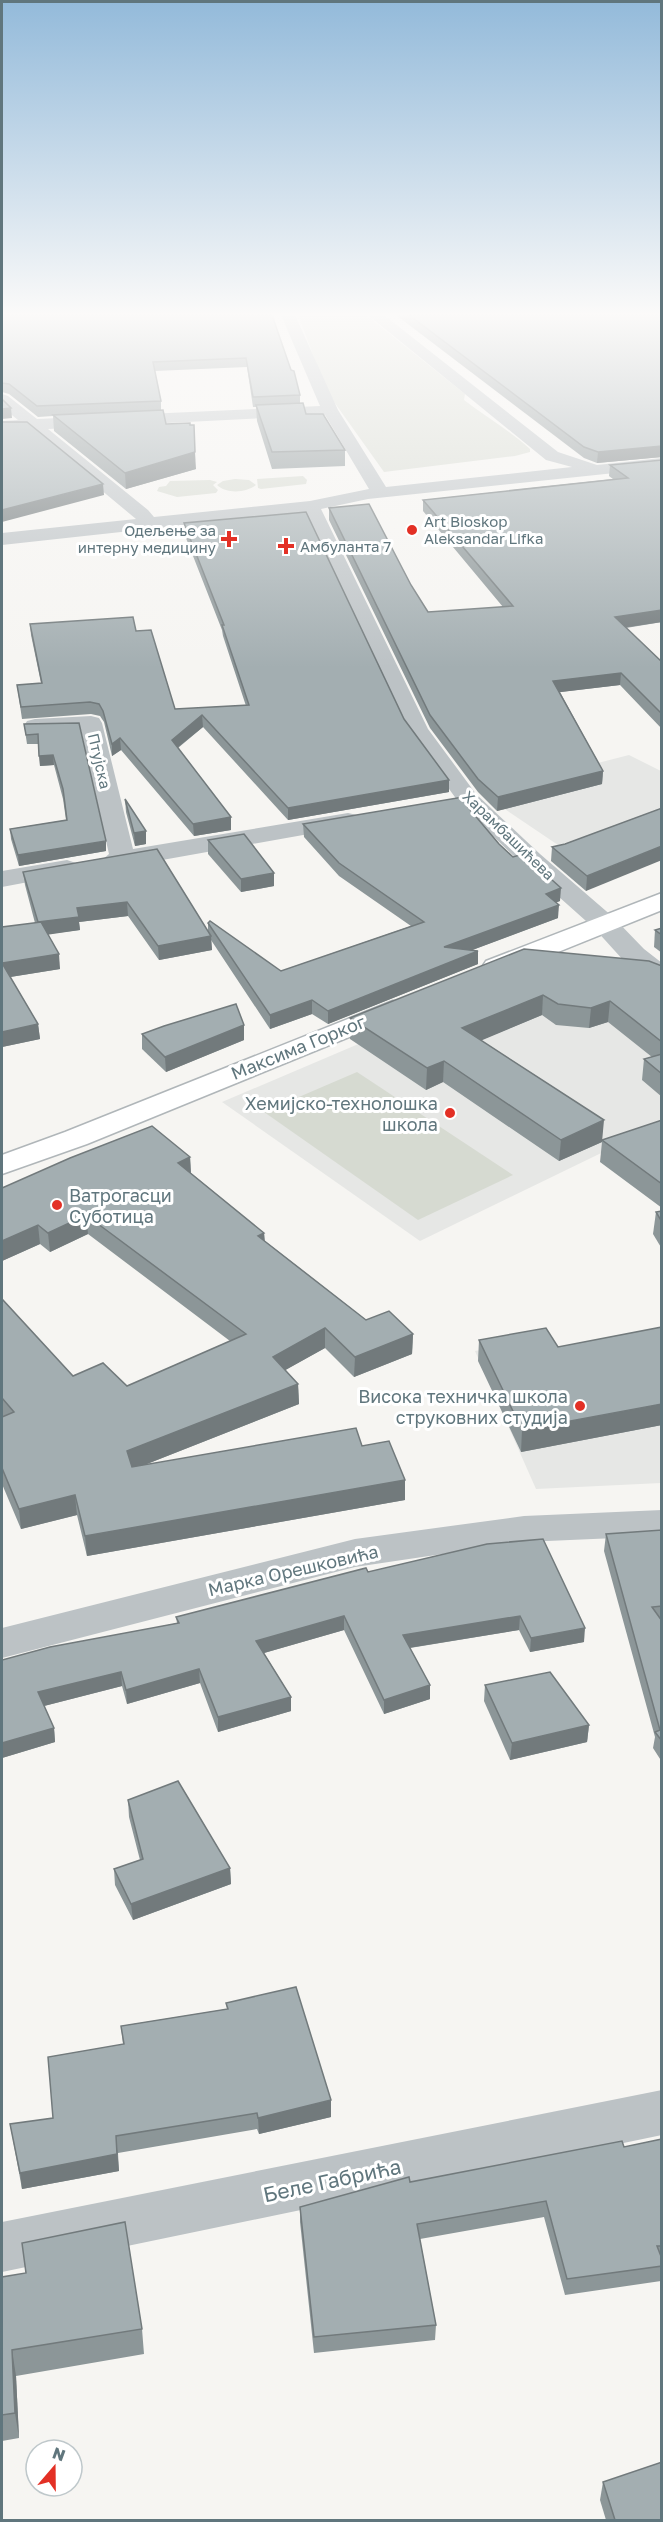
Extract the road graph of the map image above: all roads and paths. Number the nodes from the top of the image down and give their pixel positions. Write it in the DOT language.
graph roads {
  1 [pos="44,433"];
  2 [pos="343,433"];
  3 [pos="523,433"];
  4 [pos="552,456"];
  5 [pos="529,458"];
  6 [pos="662,463"];
  7 [pos="600,470"];
  8 [pos="573,473"];
  9 [pos="392,474"];
  10 [pos="369,477"];
  11 [pos="650,479"];
  12 [pos="382,493"];
  13 [pos="313,512"];
  14 [pos="149,523"];
  15 [pos="2,539"];
  16 [pos="30,726"];
  17 [pos="468,799"];
  18 [pos="439,804"];
  19 [pos="369,816"];
  20 [pos="123,859"];
  21 [pos="2,879"];
  22 [pos="662,901"];
  23 [pos="604,923"];
  24 [pos="471,977"];
  25 [pos="662,977"];
  26 [pos="417,999"];
  27 [pos="4,1159"];
  28 [pos="662,1523"];
  29 [pos="2,1642"];
  30 [pos="662,2112"];
  31 [pos="2,2247"];
  1 -- 14 [label="street"];
  2 -- 10 [label="street"];
  3 -- 4 [label="street"];
  4 -- 5 [label="street"];
  4 -- 7 [label="street"];
  6 -- 7 [label="street"];
  7 -- 8 [label="street"];
  7 -- 11 [label="street"];
  8 -- 12 [label="street"];
  8 -- 13 [label="street"];
  9 -- 10 [label="street"];
  10 -- 12 [label="street"];
  12 -- 13 [label="street"];
  13 -- 14 [label="street"];
  13 -- 17 [label="street, Харамбашићева"];
  14 -- 15 [label="street"];
  16 -- 20 [label="street, Птујска"];
  17 -- 18 [label="street"];
  17 -- 23 [label="street, Харамбашићева"];
  19 -- 20 [label="street"];
  20 -- 21 [label="street"];
  22 -- 23 [label="main road"];
  23 -- 24 [label="main road"];
  23 -- 25 [label="street, Харамбашићева"];
  26 -- 27 [label="main road, Максима Горког"];
  28 -- 29 [label="street, Марка Орешковића"];
  30 -- 31 [label="street, Беле Габрића"];
}
